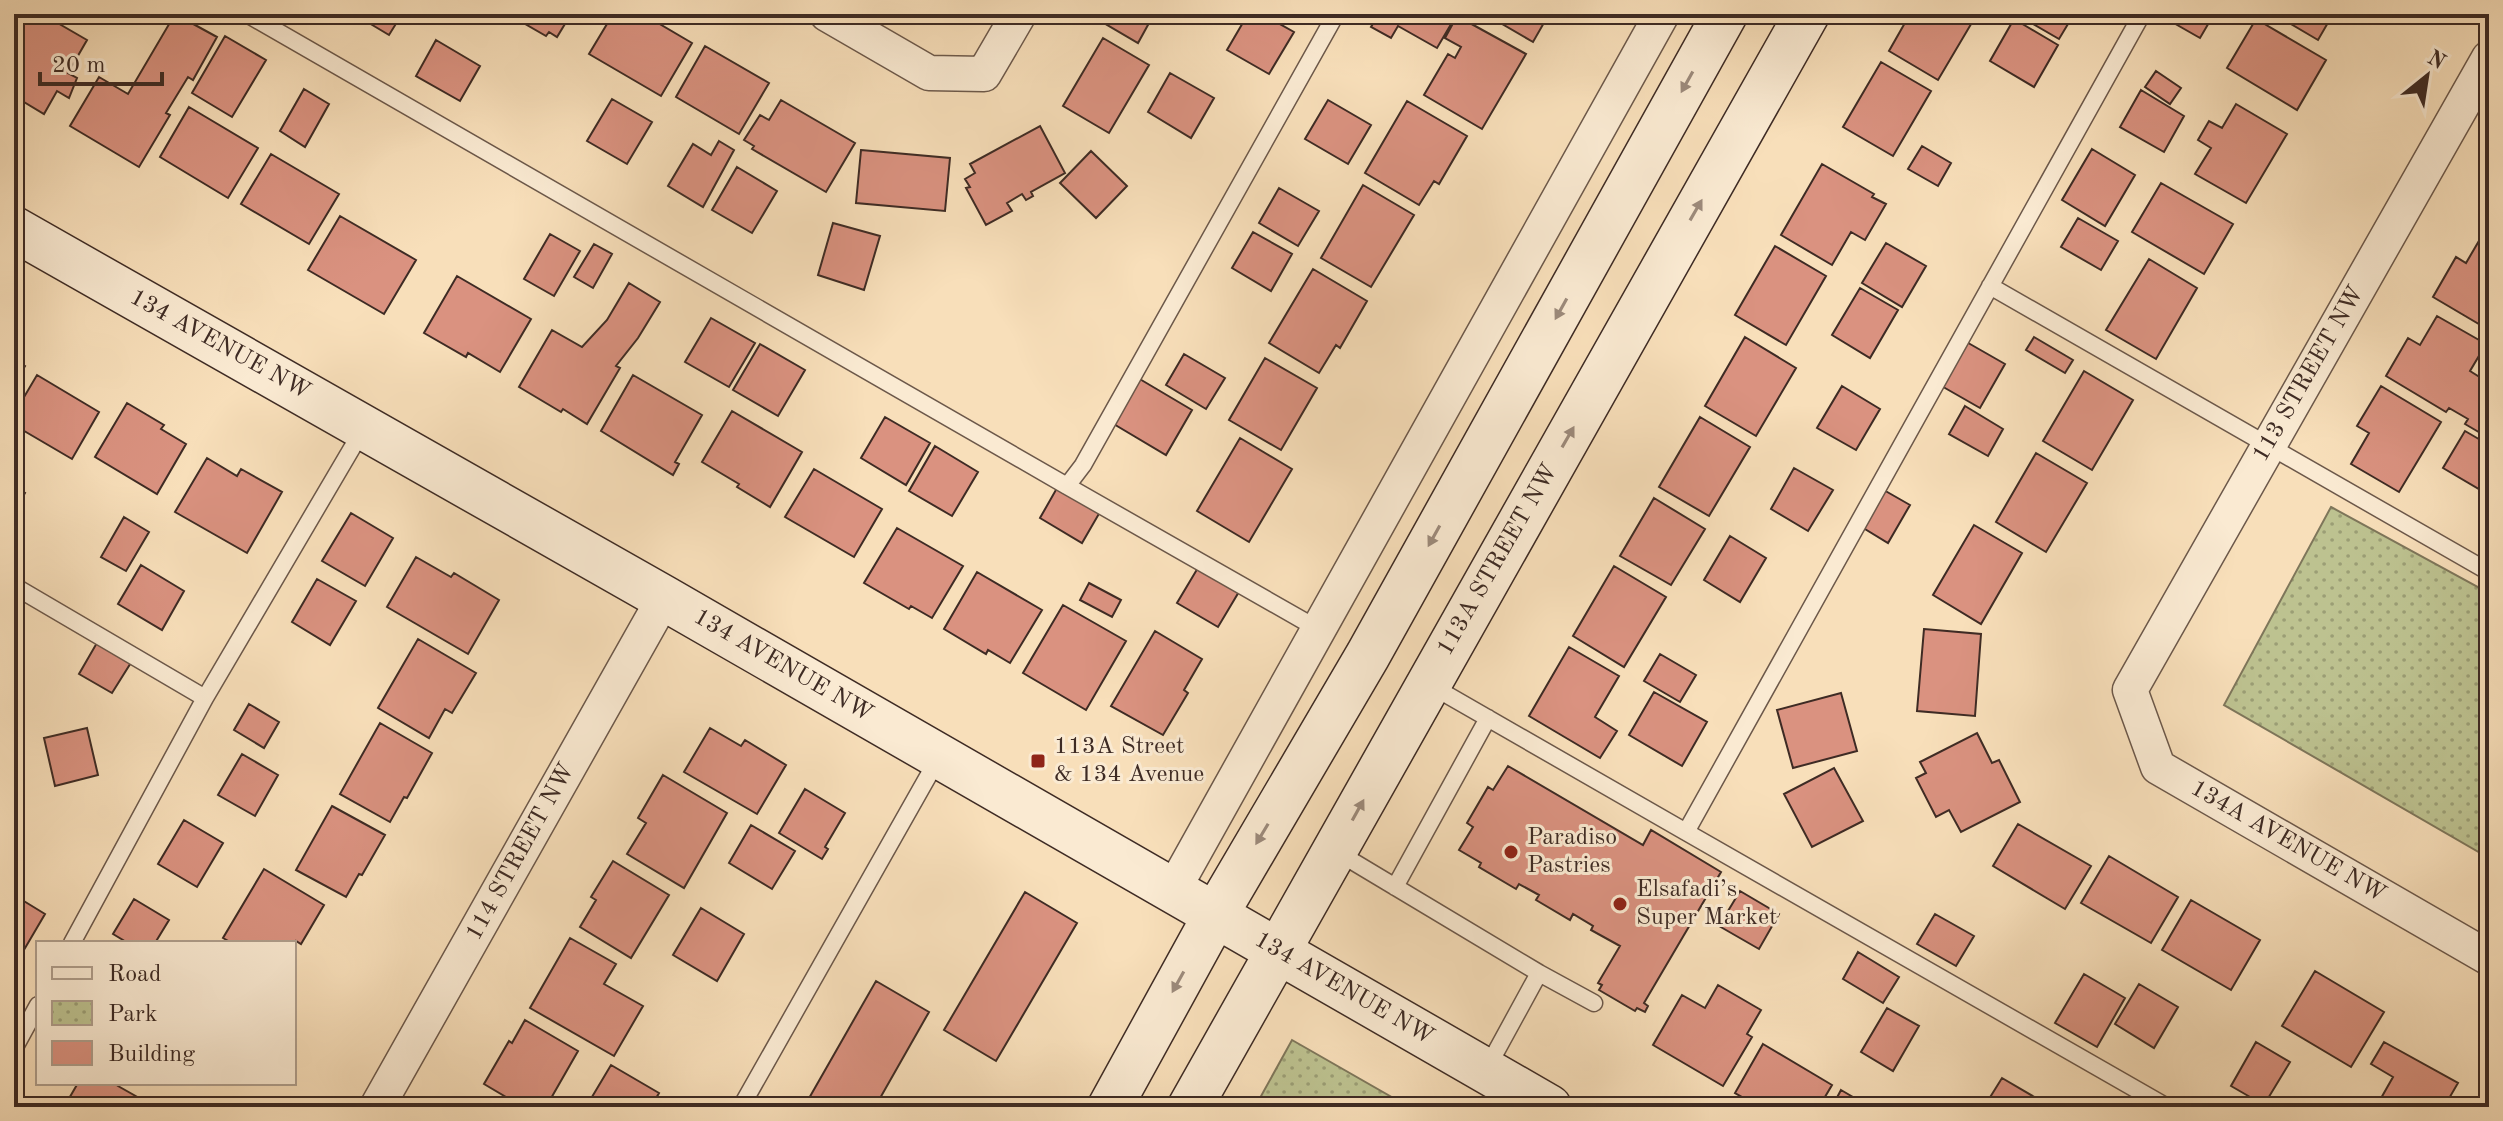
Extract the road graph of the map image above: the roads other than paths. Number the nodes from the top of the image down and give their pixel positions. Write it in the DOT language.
graph roads {
  1 [pos="247,14"];
  2 [pos="827,14"];
  3 [pos="1019,14"];
  4 [pos="1336,14"];
  5 [pos="1662,14"];
  6 [pos="1725,14"];
  7 [pos="1807,14"];
  8 [pos="2142,14"];
  9 [pos="2489,58"];
  10 [pos="14,229"];
  11 [pos="1990,286"];
  12 [pos="365,426"];
  13 [pos="2269,445"];
  14 [pos="1067,486"];
  15 [pos="2489,572"];
  16 [pos="14,586"];
  17 [pos="664,598"];
  18 [pos="1318,629"];
  19 [pos="1428,684"];
  20 [pos="2130,690"];
  21 [pos="205,698"];
  22 [pos="1488,718"];
  23 [pos="940,756"];
  24 [pos="1686,832"];
  25 [pos="1336,851"];
  26 [pos="1395,887"];
  27 [pos="1173,890"];
  28 [pos="1216,914"];
  29 [pos="73,941"];
  30 [pos="1277,950"];
  31 [pos="2489,958"];
  32 [pos="1539,973"];
  33 [pos="1594,1003"];
  34 [pos="36,1009"];
  35 [pos="14,1049"];
  36 [pos="1486,1071"];
  37 [pos="377,1107"];
  38 [pos="741,1107"];
  39 [pos="1110,1107"];
  40 [pos="1190,1107"];
  41 [pos="1549,1107"];
  42 [pos="2167,1107"];
  1 -- 14 [label="lane"];
  2 -- 3 [label="street"];
  4 -- 14 [label="lane"];
  5 -- 18 [label="street"];
  6 -- 28 [label="main road, one-way"];
  19 -- 7 [label="main road, 113A STREET NW, one-way"];
  8 -- 11 [label="lane"];
  9 -- 13 [label="street, 113 STREET NW"];
  10 -- 12 [label="main road, 134 AVENUE NW"];
  11 -- 13 [label="lane"];
  11 -- 24 [label="lane"];
  12 -- 17 [label="main road, 134 AVENUE NW"];
  12 -- 21 [label="lane"];
  13 -- 15 [label="lane"];
  13 -- 20 [label="street, 113 STREET NW"];
  14 -- 18 [label="lane"];
  16 -- 21 [label="lane"];
  17 -- 23 [label="main road, 134 AVENUE NW"];
  17 -- 37 [label="street, 114 STREET NW"];
  18 -- 27 [label="street"];
  19 -- 22 [label="lane"];
  25 -- 19 [label="main road, 113A STREET NW, one-way"];
  20 -- 31 [label="street, 134A AVENUE NW"];
  21 -- 29 [label="lane"];
  22 -- 24 [label="lane"];
  22 -- 26 [label="lane"];
  23 -- 27 [label="main road, 134 AVENUE NW"];
  23 -- 38 [label="lane"];
  24 -- 42 [label="lane"];
  25 -- 26 [label="lane"];
  25 -- 30 [label="main road, 113A STREET NW"];
  26 -- 32 [label="lane"];
  27 -- 28 [label="main road, 134 AVENUE NW"];
  28 -- 30 [label="main road, 134 AVENUE NW"];
  28 -- 39 [label="main road, one-way"];
  30 -- 36 [label="main road, 134 AVENUE NW"];
  30 -- 40 [label="main road, 113A STREET NW"];
  32 -- 33 [label="lane"];
  32 -- 36 [label="lane"];
  34 -- 35 [label="lane"];
  36 -- 41 [label="main road, 134 AVENUE NW"];
}
